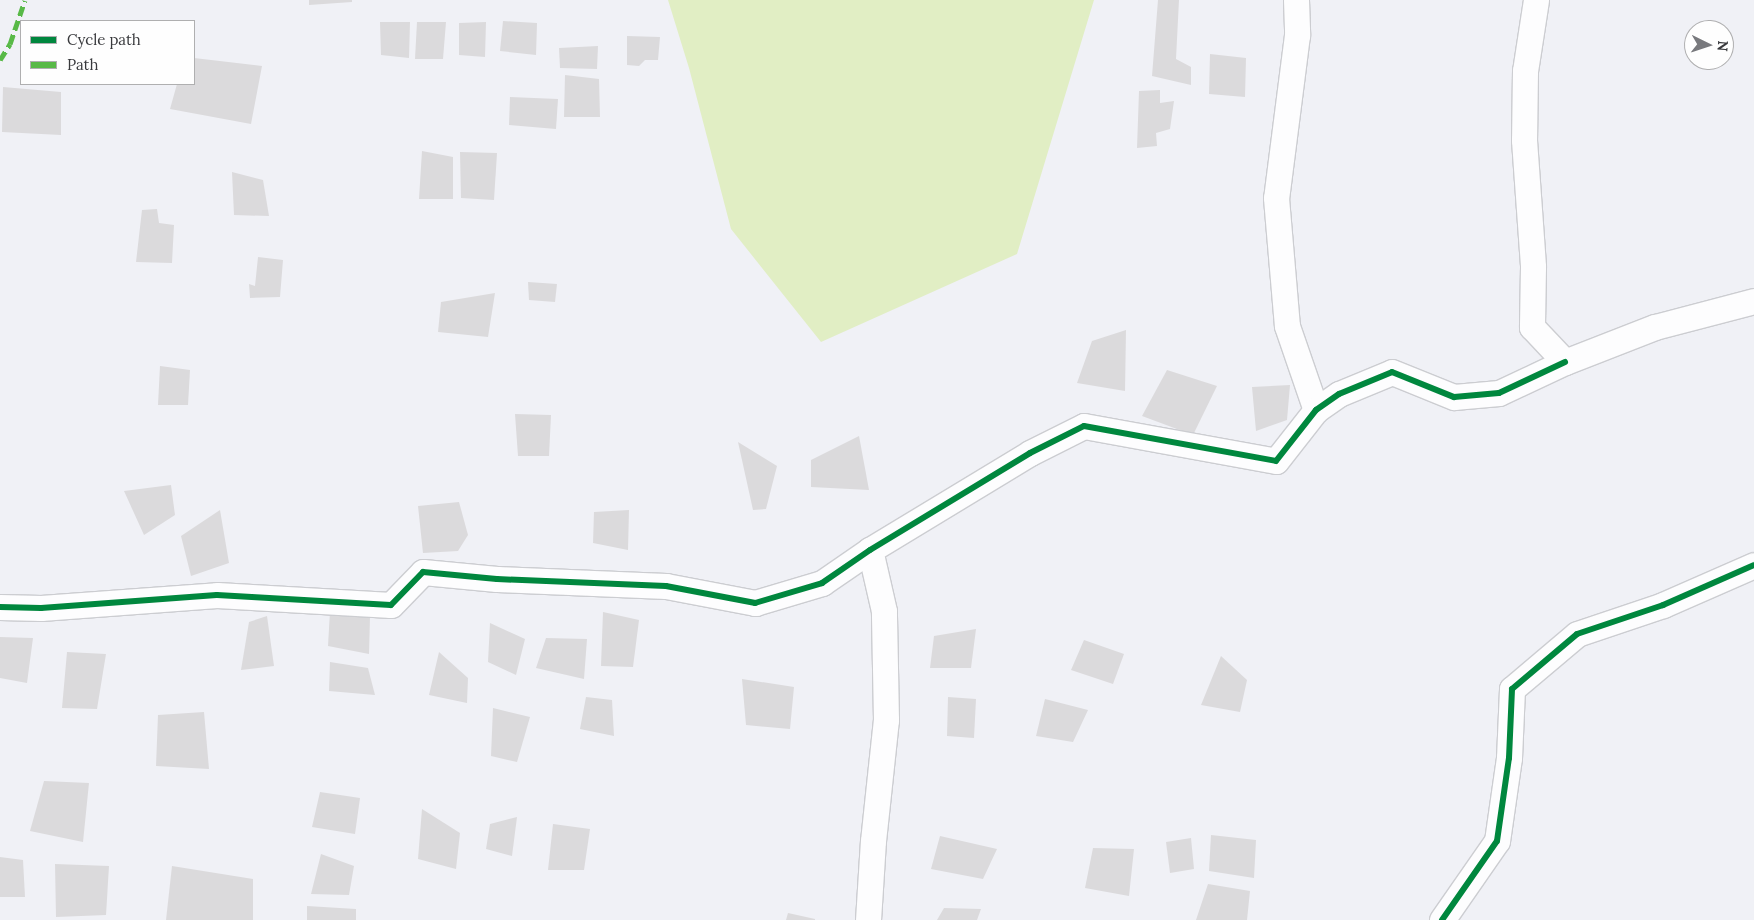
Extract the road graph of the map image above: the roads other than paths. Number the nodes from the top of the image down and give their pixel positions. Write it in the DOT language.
graph roads {
  1 [pos="1296,0"];
  2 [pos="1536,0"];
  3 [pos="1754,301"];
  4 [pos="1565,362"];
  5 [pos="1316,410"];
  6 [pos="870,550"];
  7 [pos="1754,565"];
  8 [pos="0,607"];
  9 [pos="868,920"];
  10 [pos="1442,920"];
  1 -- 5 [label="street"];
  2 -- 4 [label="street"];
  3 -- 4 [label="street"];
  4 -- 5 [label="street"];
  5 -- 6 [label="street"];
  6 -- 8 [label="street"];
  6 -- 9 [label="street"];
  7 -- 10 [label="street"];
}
